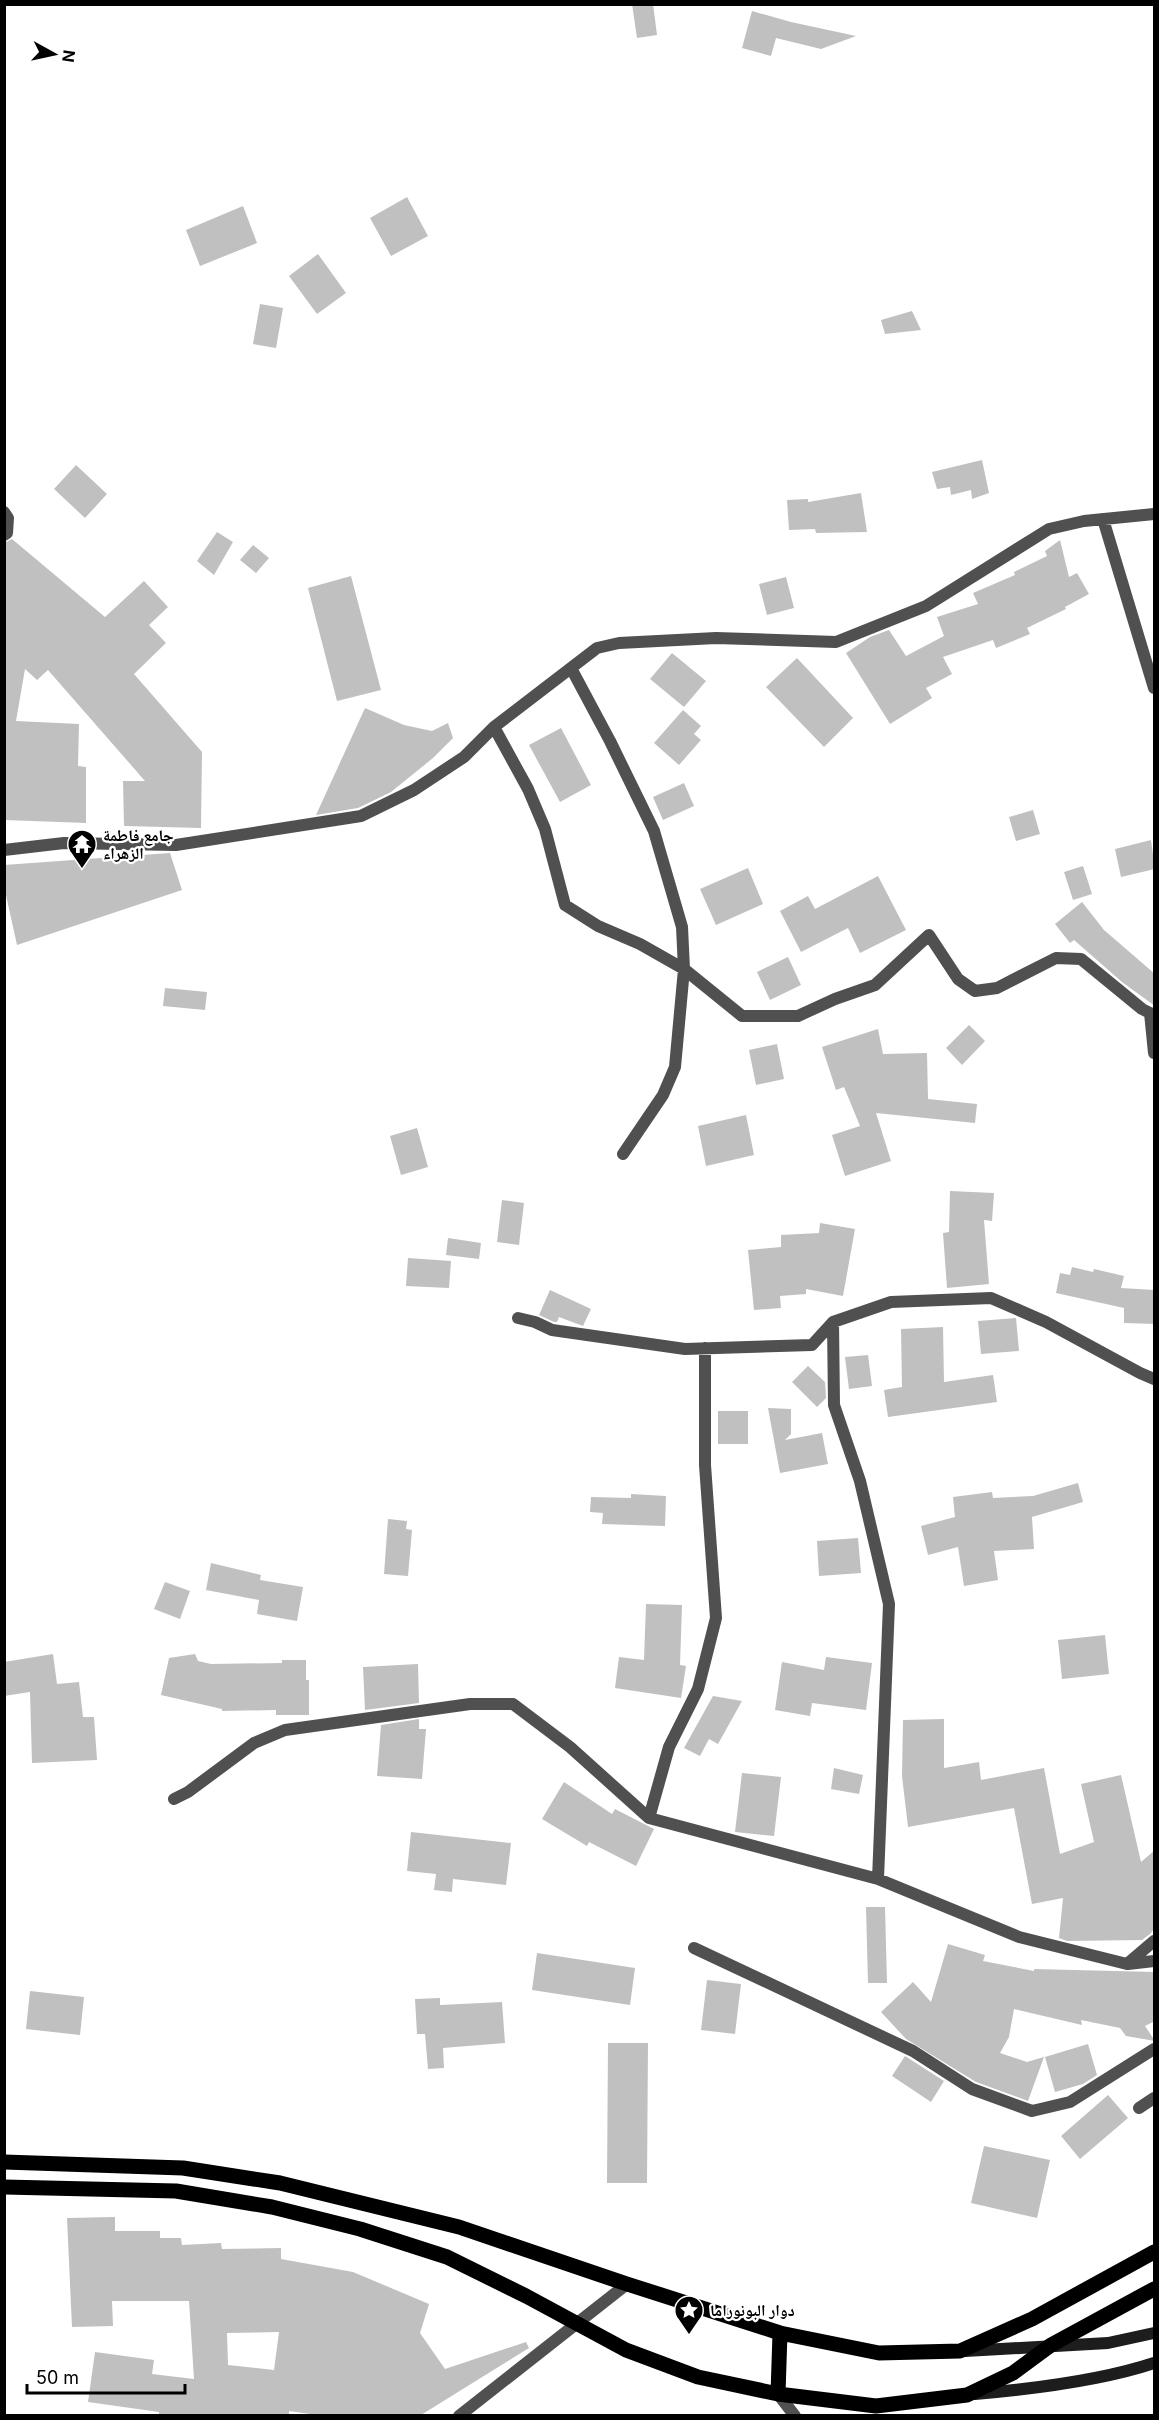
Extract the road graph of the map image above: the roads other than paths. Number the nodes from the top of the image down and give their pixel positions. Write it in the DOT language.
graph roads {
  1 [pos="4,512"];
  2 [pos="1155,514"];
  3 [pos="1104,519"];
  4 [pos="4,535"];
  5 [pos="571,668"];
  6 [pos="1155,688"];
  7 [pos="494,727"];
  8 [pos="4,850"];
  9 [pos="684,969"];
  10 [pos="1152,1014"];
  11 [pos="1155,1053"];
  12 [pos="623,1154"];
  13 [pos="518,1318"];
  14 [pos="833,1322"];
  15 [pos="705,1348"];
  16 [pos="1155,1379"];
  17 [pos="174,1799"];
  18 [pos="649,1818"];
  19 [pos="878,1879"];
  20 [pos="1155,1941"];
  21 [pos="694,1948"];
  22 [pos="1155,1961"];
  23 [pos="1127,1964"];
  24 [pos="1155,2049"];
  25 [pos="1155,2097"];
  26 [pos="1139,2108"];
  27 [pos="4,2162"];
  28 [pos="4,2187"];
  29 [pos="1155,2252"];
  30 [pos="627,2284"];
  31 [pos="1155,2289"];
  32 [pos="576,2322"];
  33 [pos="780,2333"];
  34 [pos="1155,2333"];
  35 [pos="1051,2345"];
  36 [pos="960,2351"];
  37 [pos="1155,2363"];
  38 [pos="778,2394"];
  39 [pos="968,2395"];
  40 [pos="880,2411"];
  41 [pos="459,2415"];
  42 [pos="795,2415"];
  1 -- 4 [label="street"];
  2 -- 3 [label="street"];
  3 -- 5 [label="street"];
  3 -- 6 [label="street"];
  5 -- 7 [label="street"];
  5 -- 9 [label="street"];
  7 -- 8 [label="street"];
  7 -- 9 [label="street"];
  9 -- 10 [label="street"];
  9 -- 12 [label="street"];
  10 -- 11 [label="street"];
  13 -- 15 [label="street"];
  14 -- 15 [label="street"];
  14 -- 16 [label="street"];
  14 -- 19 [label="street"];
  15 -- 18 [label="street"];
  17 -- 18 [label="street"];
  18 -- 19 [label="street"];
  19 -- 23 [label="street"];
  20 -- 23 [label="street"];
  21 -- 24 [label="street"];
  22 -- 23 [label="street"];
  25 -- 26 [label="street"];
  27 -- 30 [label="main road"];
  28 -- 32 [label="main road"];
  29 -- 36 [label="main road"];
  30 -- 32 [label="street"];
  30 -- 33 [label="main road"];
  31 -- 35 [label="main road"];
  32 -- 38 [label="main road"];
  32 -- 41 [label="street"];
  33 -- 36 [label="main road"];
  33 -- 38 [label="main road"];
  34 -- 35 [label="main road"];
  35 -- 36 [label="main road"];
  35 -- 39 [label="main road"];
  37 -- 39 [label="main road"];
  38 -- 40 [label="main road"];
  38 -- 42 [label="street"];
  39 -- 40 [label="main road"];
}
